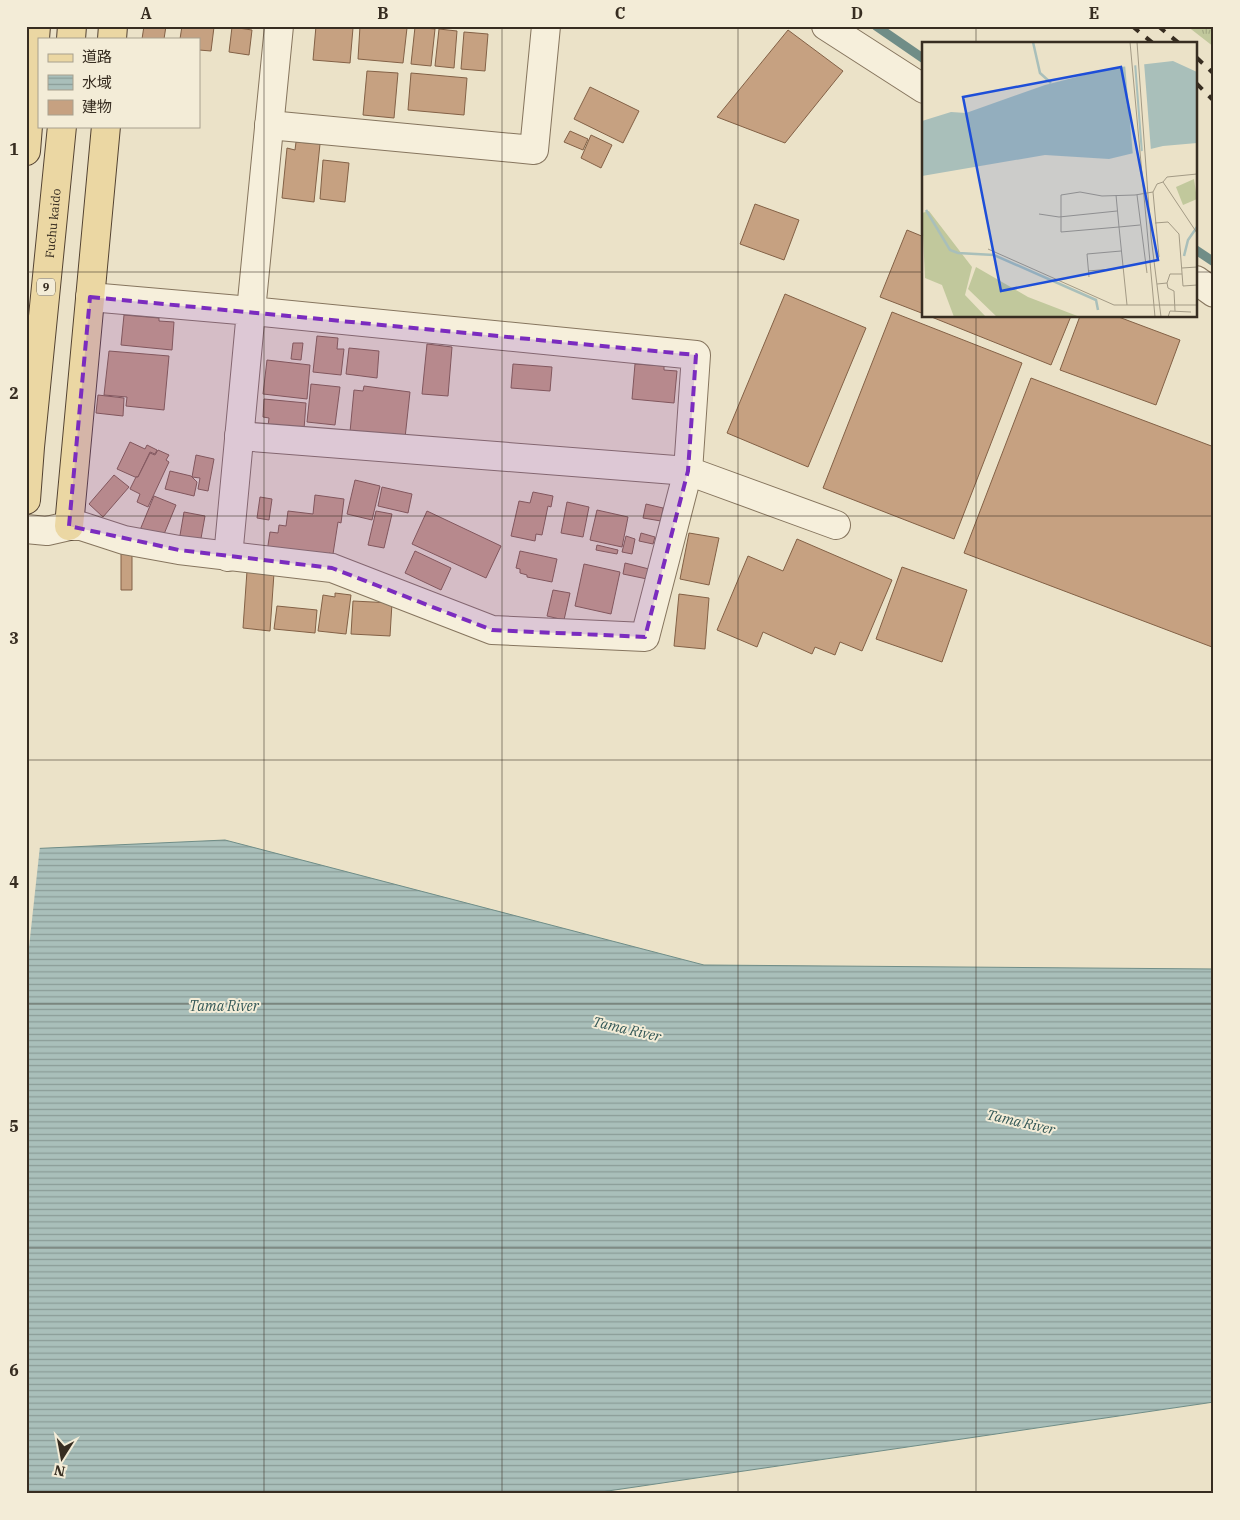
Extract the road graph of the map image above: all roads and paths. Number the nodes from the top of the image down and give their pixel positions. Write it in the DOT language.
graph roads {
  1 [pos="36,26"];
  2 [pos="279,26"];
  3 [pos="546,26"];
  4 [pos="826,26"];
  5 [pos="922,88"];
  6 [pos="270,125"];
  7 [pos="62,128"];
  8 [pos="106,128"];
  9 [pos="26,151"];
  10 [pos="1198,281"];
  11 [pos="1214,293"];
  12 [pos="90,297"];
  13 [pos="251,311"];
  14 [pos="239,436"];
  15 [pos="688,471"];
  16 [pos="26,500"];
  17 [pos="836,525"];
  18 [pos="69,526"];
  19 [pos="26,529"];
  20 [pos="228,557"];
  1 -- 9 [label="main road"];
  2 -- 6 [label="street"];
  3 -- 6 [label="street"];
  4 -- 5 [label="street"];
  6 -- 13 [label="street"];
  7 -- 16 [label="main road, Fuchu kaido / 9"];
  8 -- 12 [label="main road"];
  10 -- 11 [label="street"];
  12 -- 13 [label="street"];
  12 -- 18 [label="main road"];
  13 -- 14 [label="street"];
  13 -- 15 [label="street"];
  14 -- 15 [label="street"];
  14 -- 20 [label="street"];
  15 -- 17 [label="street"];
  15 -- 20 [label="street"];
  18 -- 19 [label="street"];
  18 -- 20 [label="street"];
}
